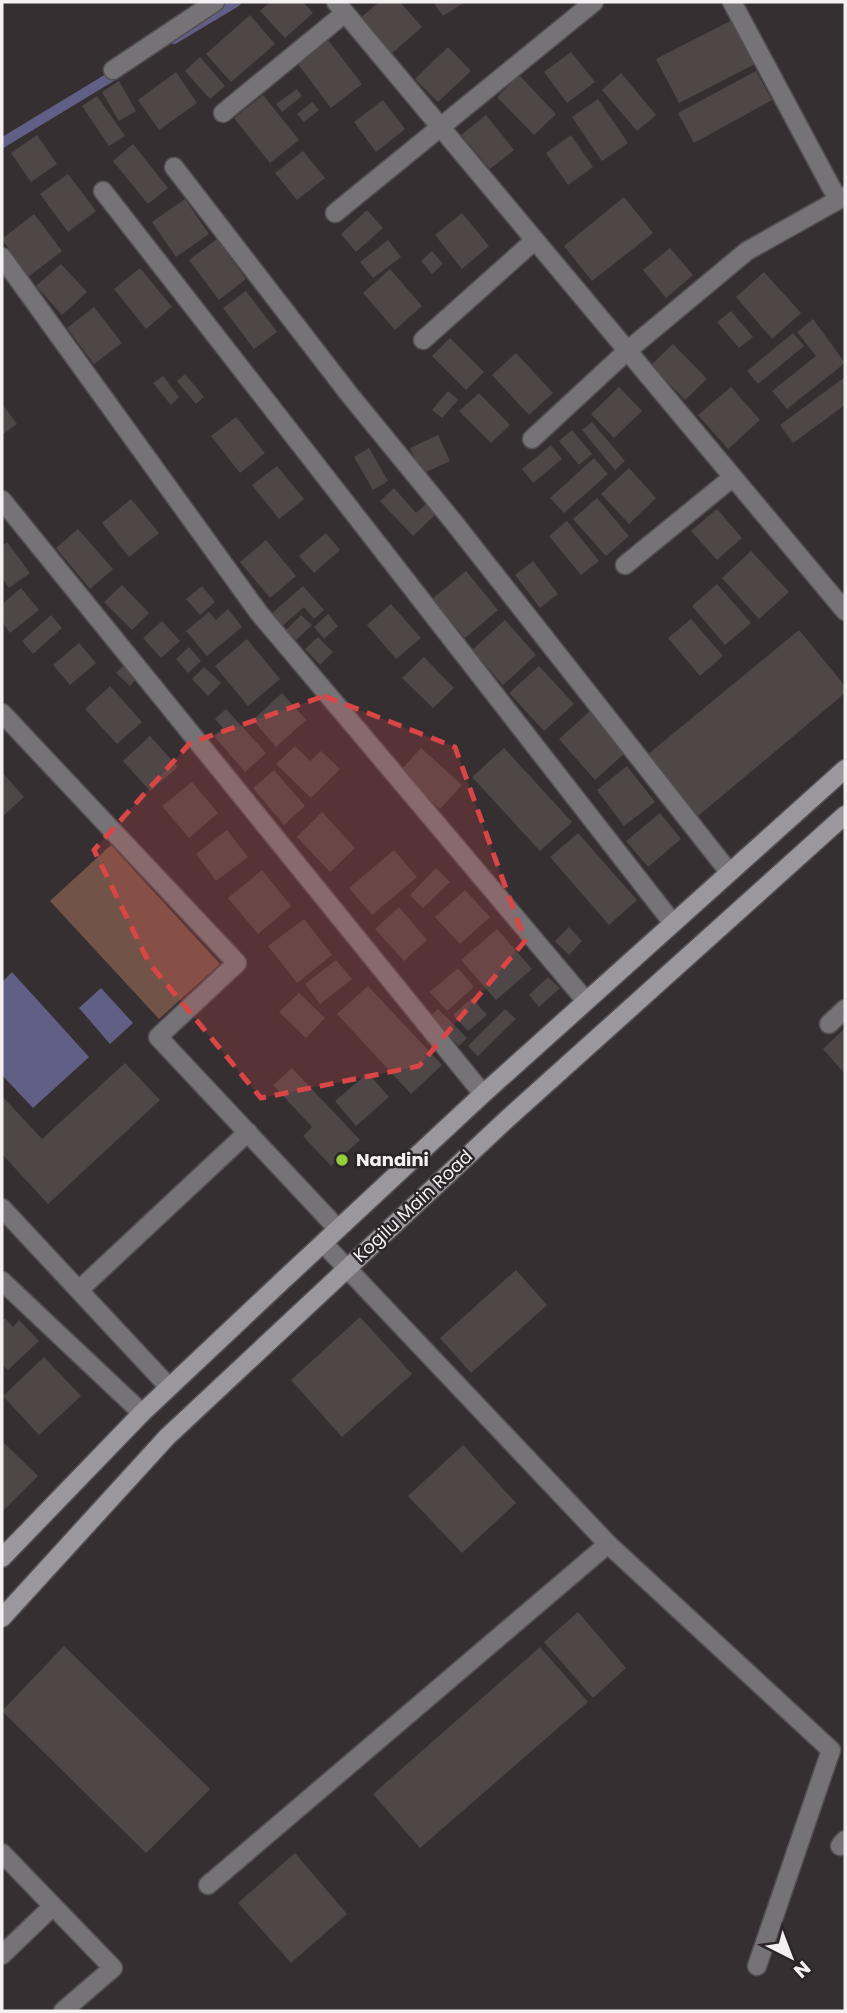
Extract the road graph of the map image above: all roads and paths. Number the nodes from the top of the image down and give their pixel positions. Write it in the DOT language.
graph roads {
  1 [pos="215,2"];
  2 [pos="594,2"];
  3 [pos="732,2"];
  4 [pos="341,7"];
  5 [pos="113,70"];
  6 [pos="223,113"];
  7 [pos="439,125"];
  8 [pos="174,167"];
  9 [pos="103,191"];
  10 [pos="841,198"];
  11 [pos="335,213"];
  12 [pos="535,240"];
  13 [pos="2,257"];
  14 [pos="423,340"];
  15 [pos="627,351"];
  16 [pos="531,439"];
  17 [pos="733,477"];
  18 [pos="2,500"];
  19 [pos="625,565"];
  20 [pos="845,611"];
  21 [pos="2,713"];
  22 [pos="843,775"];
  23 [pos="845,815"];
  24 [pos="729,872"];
  25 [pos="672,922"];
  26 [pos="586,1001"];
  27 [pos="845,1009"];
  28 [pos="829,1024"];
  29 [pos="483,1094"];
  30 [pos="248,1132"];
  31 [pos="2,1208"];
  32 [pos="338,1229"];
  33 [pos="323,1243"];
  34 [pos="347,1268"];
  35 [pos="2,1280"];
  36 [pos="79,1290"];
  37 [pos="169,1387"];
  38 [pos="142,1413"];
  39 [pos="608,1544"];
  40 [pos="2,1559"];
  41 [pos="2,1618"];
  42 [pos="2,1853"];
  43 [pos="208,1885"];
  44 [pos="53,1906"];
  45 [pos="2,1955"];
  46 [pos="757,1966"];
  47 [pos="63,2011"];
  1 -- 5 [label="street"];
  2 -- 7 [label="street"];
  3 -- 10 [label="street"];
  4 -- 6 [label="street"];
  4 -- 7 [label="street"];
  7 -- 11 [label="street"];
  7 -- 12 [label="street"];
  8 -- 24 [label="street"];
  9 -- 25 [label="street"];
  10 -- 15 [label="street"];
  12 -- 14 [label="street"];
  12 -- 15 [label="street"];
  13 -- 26 [label="street"];
  15 -- 16 [label="street"];
  15 -- 17 [label="street"];
  17 -- 19 [label="street"];
  17 -- 20 [label="street"];
  18 -- 29 [label="street"];
  21 -- 30 [label="street"];
  22 -- 24 [label="main road, Kogilu Main Road"];
  23 -- 34 [label="main road, Kogilu Main Road"];
  24 -- 25 [label="main road, Kogilu Main Road"];
  25 -- 26 [label="main road, Kogilu Main Road"];
  26 -- 29 [label="main road, Kogilu Main Road"];
  27 -- 28 [label="street"];
  29 -- 32 [label="main road, Kogilu Main Road"];
  30 -- 32 [label="street"];
  30 -- 36 [label="street"];
  31 -- 36 [label="street"];
  32 -- 33 [label="main road, Kogilu Main Road"];
  33 -- 34 [label="street"];
  33 -- 37 [label="main road, Kogilu Main Road"];
  34 -- 39 [label="street"];
  34 -- 41 [label="main road, Kogilu Main Road"];
  35 -- 38 [label="street"];
  36 -- 37 [label="street"];
  37 -- 38 [label="main road, Kogilu Main Road"];
  38 -- 40 [label="main road, Kogilu Main Road"];
  39 -- 43 [label="street"];
  39 -- 46 [label="street"];
  42 -- 44 [label="street"];
  44 -- 45 [label="street"];
  44 -- 47 [label="street"];
}
